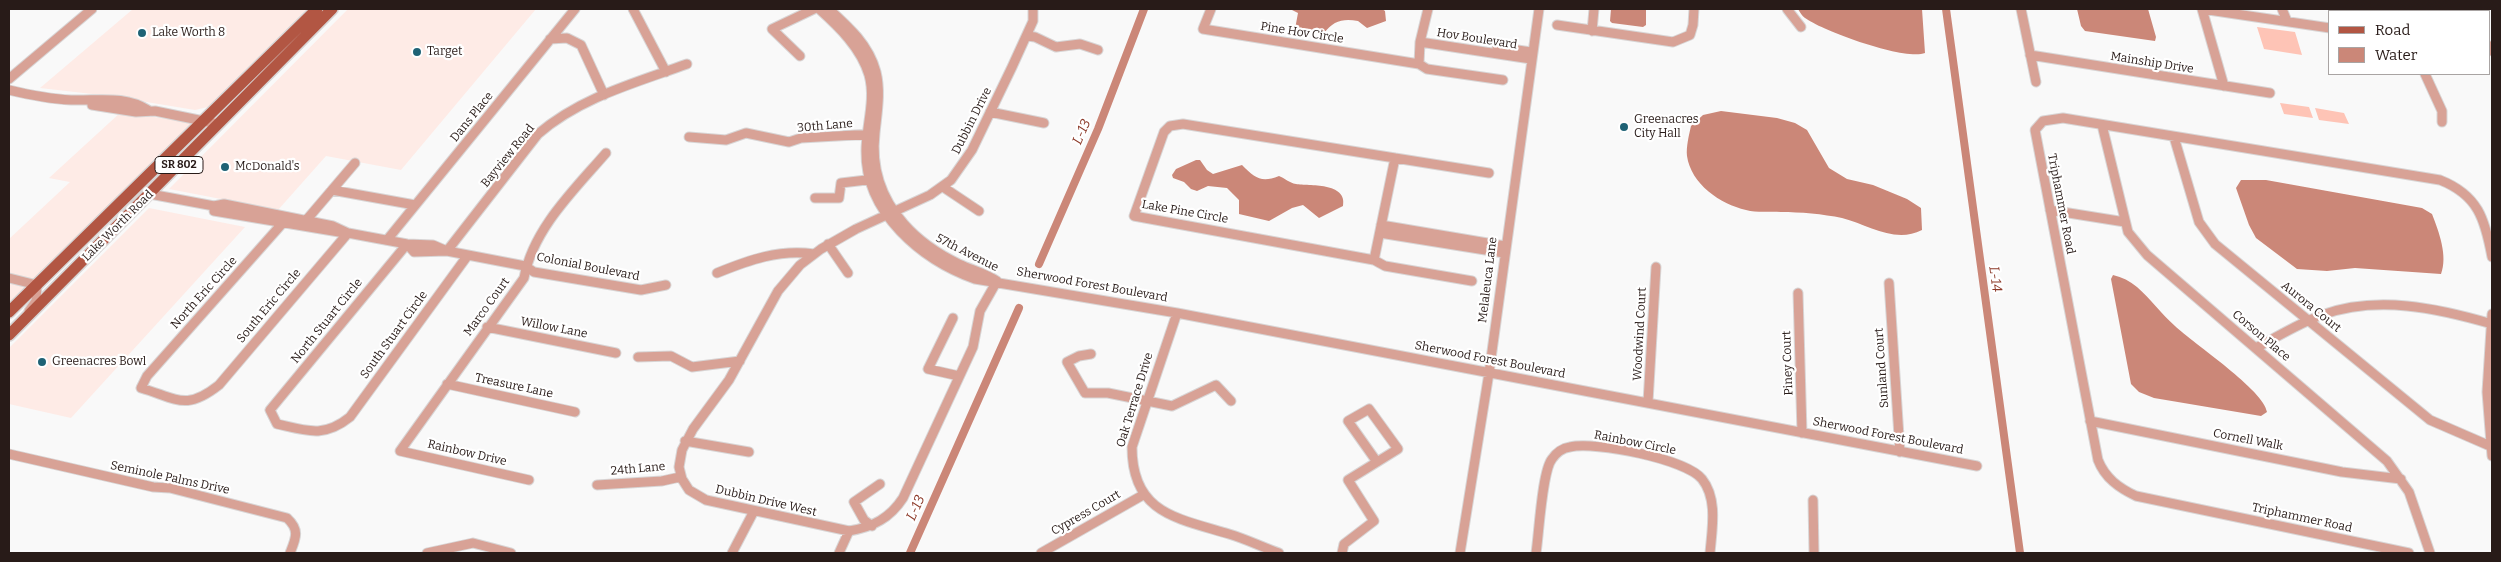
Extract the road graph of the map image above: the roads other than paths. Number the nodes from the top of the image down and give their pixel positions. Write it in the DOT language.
graph roads {
  1 [pos="92,9"];
  2 [pos="317,9"];
  3 [pos="326,9"];
  4 [pos="332,9"];
  5 [pos="575,9"];
  6 [pos="633,9"];
  7 [pos="814,9"];
  8 [pos="819,9"];
  9 [pos="829,9"];
  10 [pos="1033,9"];
  11 [pos="1211,9"];
  12 [pos="1428,9"];
  13 [pos="1539,9"];
  14 [pos="1594,9"];
  15 [pos="1694,9"];
  16 [pos="1787,9"];
  17 [pos="2021,9"];
  18 [pos="2202,9"];
  19 [pos="2282,9"];
  20 [pos="2287,21"];
  21 [pos="1557,25"];
  22 [pos="1801,27"];
  23 [pos="2328,28"];
  24 [pos="1592,31"];
  25 [pos="1027,36"];
  26 [pos="550,39"];
  27 [pos="1421,39"];
  28 [pos="294,48"];
  29 [pos="1098,50"];
  30 [pos="2030,55"];
  31 [pos="800,56"];
  32 [pos="1531,56"];
  33 [pos="687,64"];
  34 [pos="1419,64"];
  35 [pos="666,72"];
  36 [pos="2426,75"];
  37 [pos="9,79"];
  38 [pos="1503,80"];
  39 [pos="2036,82"];
  40 [pos="2224,86"];
  41 [pos="9,90"];
  42 [pos="2270,93"];
  43 [pos="604,95"];
  44 [pos="92,100"];
  45 [pos="148,110"];
  46 [pos="990,112"];
  47 [pos="204,122"];
  48 [pos="2442,122"];
  49 [pos="1044,123"];
  50 [pos="218,124"];
  51 [pos="2102,125"];
  52 [pos="871,134"];
  53 [pos="689,137"];
  54 [pos="2174,137"];
  55 [pos="606,153"];
  56 [pos="1395,158"];
  57 [pos="355,163"];
  58 [pos="1489,173"];
  59 [pos="874,179"];
  60 [pos="943,187"];
  61 [pos="332,190"];
  62 [pos="150,194"];
  63 [pos="815,198"];
  64 [pos="415,205"];
  65 [pos="2050,210"];
  66 [pos="979,212"];
  67 [pos="889,213"];
  68 [pos="285,221"];
  69 [pos="2125,222"];
  70 [pos="303,224"];
  71 [pos="1380,229"];
  72 [pos="348,233"];
  73 [pos="387,240"];
  74 [pos="407,244"];
  75 [pos="828,244"];
  76 [pos="1504,249"];
  77 [pos="447,251"];
  78 [pos="814,254"];
  79 [pos="468,255"];
  80 [pos="2492,257"];
  81 [pos="1374,260"];
  82 [pos="524,266"];
  83 [pos="1656,267"];
  84 [pos="717,273"];
  85 [pos="848,273"];
  86 [pos="9,278"];
  87 [pos="997,281"];
  88 [pos="1472,281"];
  89 [pos="1889,283"];
  90 [pos="37,284"];
  91 [pos="666,285"];
  92 [pos="1798,293"];
  93 [pos="9,312"];
  94 [pos="1176,313"];
  95 [pos="2492,314"];
  96 [pos="953,318"];
  97 [pos="24,320"];
  98 [pos="2308,321"];
  99 [pos="2492,324"];
  100 [pos="488,327"];
  101 [pos="9,334"];
  102 [pos="2256,348"];
  103 [pos="616,353"];
  104 [pos="1091,354"];
  105 [pos="638,357"];
  106 [pos="740,361"];
  107 [pos="1489,373"];
  108 [pos="959,376"];
  109 [pos="448,384"];
  110 [pos="208,393"];
  111 [pos="1147,400"];
  112 [pos="1231,401"];
  113 [pos="1648,402"];
  114 [pos="574,412"];
  115 [pos="2090,421"];
  116 [pos="338,428"];
  117 [pos="1802,433"];
  118 [pos="686,441"];
  119 [pos="400,451"];
  120 [pos="2491,451"];
  121 [pos="749,452"];
  122 [pos="1900,452"];
  123 [pos="9,454"];
  124 [pos="1377,462"];
  125 [pos="1977,466"];
  126 [pos="680,476"];
  127 [pos="2401,479"];
  128 [pos="528,480"];
  129 [pos="880,484"];
  130 [pos="598,485"];
  131 [pos="1143,495"];
  132 [pos="1813,500"];
  133 [pos="754,511"];
  134 [pos="872,526"];
  135 [pos="849,531"];
  136 [pos="290,553"];
  137 [pos="428,553"];
  138 [pos="511,553"];
  139 [pos="732,553"];
  140 [pos="839,553"];
  141 [pos="1041,553"];
  142 [pos="1279,553"];
  143 [pos="1342,553"];
  144 [pos="1460,553"];
  145 [pos="1536,553"];
  146 [pos="1710,553"];
  147 [pos="1814,553"];
  148 [pos="2409,553"];
  149 [pos="2430,553"];
  1 -- 37 [label="street"];
  2 -- 47 [label="main road, Lake Worth Road / SR 802"];
  3 -- 28 [label="main road"];
  4 -- 28 [label="main road, Lake Worth Road / SR 802"];
  5 -- 26 [label="street, Dans Place"];
  6 -- 35 [label="street"];
  7 -- 31 [label="street"];
  8 -- 52 [label="street, 57th Avenue"];
  9 -- 52 [label="street, 57th Avenue"];
  10 -- 25 [label="street, Dubbin Drive"];
  11 -- 34 [label="street, Pine Hov Circle"];
  12 -- 27 [label="street"];
  13 -- 32 [label="street, Melaleuca Lane"];
  14 -- 24 [label="street"];
  15 -- 24 [label="street"];
  16 -- 22 [label="street"];
  17 -- 30 [label="street"];
  18 -- 20 [label="street"];
  18 -- 40 [label="street"];
  19 -- 20 [label="street"];
  20 -- 23 [label="street"];
  21 -- 24 [label="street"];
  25 -- 29 [label="street"];
  25 -- 46 [label="street, Dubbin Drive"];
  26 -- 43 [label="street"];
  26 -- 64 [label="street, Dans Place"];
  27 -- 32 [label="street, Hov Boulevard"];
  27 -- 34 [label="street"];
  28 -- 50 [label="main road, Lake Worth Road / SR 802"];
  30 -- 39 [label="street"];
  30 -- 40 [label="street, Mainship Drive"];
  32 -- 76 [label="street, Melaleuca Lane"];
  33 -- 35 [label="street, Bayview Road"];
  34 -- 38 [label="street, Pine Hov Circle"];
  35 -- 43 [label="street, Bayview Road"];
  36 -- 48 [label="street"];
  40 -- 42 [label="street, Mainship Drive"];
  41 -- 44 [label="street"];
  43 -- 77 [label="street, Bayview Road"];
  44 -- 45 [label="street"];
  45 -- 47 [label="street"];
  46 -- 49 [label="street"];
  46 -- 60 [label="street, Dubbin Drive"];
  47 -- 50 [label="street"];
  47 -- 90 [label="main road, Lake Worth Road / SR 802"];
  50 -- 62 [label="main road, Lake Worth Road / SR 802"];
  51 -- 54 [label="street, Triphammer Road"];
  51 -- 65 [label="street, Triphammer Road"];
  51 -- 69 [label="street, Corson Place"];
  52 -- 53 [label="street, 30th Lane"];
  52 -- 59 [label="street, 57th Avenue"];
  54 -- 80 [label="street, Triphammer Road"];
  54 -- 98 [label="street, Aurora Court"];
  55 -- 82 [label="street, Marco Court"];
  56 -- 58 [label="street, Lake Pine Circle"];
  56 -- 71 [label="street"];
  56 -- 81 [label="street, Lake Pine Circle"];
  57 -- 61 [label="street"];
  59 -- 63 [label="street"];
  59 -- 67 [label="street, 57th Avenue"];
  60 -- 66 [label="street"];
  60 -- 67 [label="street, Dubbin Drive"];
  61 -- 64 [label="street"];
  61 -- 70 [label="street"];
  62 -- 68 [label="street"];
  62 -- 97 [label="main road, Lake Worth Road / SR 802"];
  64 -- 73 [label="street, Dans Place"];
  65 -- 69 [label="street"];
  65 -- 115 [label="street, Triphammer Road"];
  67 -- 75 [label="street"];
  67 -- 87 [label="street, 57th Avenue"];
  68 -- 70 [label="street, Colonial Boulevard"];
  68 -- 110 [label="street, North Eric Circle"];
  69 -- 102 [label="street, Corson Place"];
  70 -- 72 [label="street, Colonial Boulevard"];
  71 -- 76 [label="street"];
  71 -- 81 [label="street"];
  72 -- 73 [label="street, Colonial Boulevard"];
  72 -- 110 [label="street, South Eric Circle"];
  73 -- 74 [label="street, Colonial Boulevard"];
  74 -- 77 [label="street, Colonial Boulevard"];
  74 -- 116 [label="street, North Stuart Circle"];
  75 -- 78 [label="street"];
  75 -- 85 [label="street"];
  76 -- 107 [label="street, Melaleuca Lane"];
  77 -- 79 [label="street, Colonial Boulevard"];
  78 -- 84 [label="street"];
  78 -- 106 [label="street"];
  79 -- 82 [label="street, Colonial Boulevard"];
  79 -- 116 [label="street, South Stuart Circle"];
  81 -- 88 [label="street, Lake Pine Circle"];
  82 -- 91 [label="street, Colonial Boulevard"];
  82 -- 100 [label="street, Marco Court"];
  83 -- 113 [label="street, Woodwind Court"];
  86 -- 90 [label="street"];
  87 -- 94 [label="street, Sherwood Forest Boulevard"];
  87 -- 108 [label="street, Dubbin Drive West"];
  89 -- 122 [label="street, Sunland Court"];
  90 -- 93 [label="main road, Lake Worth Road / SR 802"];
  90 -- 97 [label="street"];
  92 -- 117 [label="street, Piney Court"];
  94 -- 107 [label="street, Sherwood Forest Boulevard"];
  94 -- 111 [label="street, Oak Terrace Drive"];
  95 -- 99 [label="street"];
  96 -- 108 [label="street"];
  97 -- 101 [label="main road, Lake Worth Road / SR 802"];
  98 -- 99 [label="street"];
  98 -- 102 [label="street"];
  98 -- 120 [label="street, Aurora Court"];
  99 -- 120 [label="street"];
  100 -- 103 [label="street, Willow Lane"];
  100 -- 109 [label="street, Marco Court"];
  102 -- 127 [label="street, Corson Place"];
  104 -- 111 [label="street"];
  105 -- 106 [label="street"];
  106 -- 118 [label="street"];
  107 -- 113 [label="street, Sherwood Forest Boulevard"];
  107 -- 144 [label="street, Melaleuca Lane"];
  108 -- 134 [label="street, Dubbin Drive West"];
  109 -- 114 [label="street, Treasure Lane"];
  109 -- 119 [label="street, Marco Court"];
  111 -- 112 [label="street"];
  111 -- 131 [label="street, Oak Terrace Drive"];
  113 -- 117 [label="street, Sherwood Forest Boulevard"];
  115 -- 127 [label="street, Cornell Walk"];
  115 -- 148 [label="street, Triphammer Road"];
  117 -- 122 [label="street, Sherwood Forest Boulevard"];
  118 -- 121 [label="street"];
  118 -- 126 [label="street"];
  119 -- 128 [label="street, Rainbow Drive"];
  122 -- 125 [label="street, Sherwood Forest Boulevard"];
  123 -- 136 [label="street, Seminole Palms Drive"];
  124 -- 124 [label="street"];
  124 -- 143 [label="street"];
  126 -- 130 [label="street, 24th Lane"];
  126 -- 133 [label="street, Dubbin Drive West"];
  127 -- 149 [label="street, Corson Place"];
  129 -- 134 [label="street"];
  131 -- 141 [label="street, Cypress Court"];
  131 -- 142 [label="street, Oak Terrace Drive"];
  132 -- 147 [label="street"];
  133 -- 135 [label="street, Dubbin Drive West"];
  133 -- 139 [label="street"];
  134 -- 135 [label="street, Dubbin Drive West"];
  135 -- 140 [label="street"];
  137 -- 138 [label="street"];
  145 -- 146 [label="street, Rainbow Circle"];
}
